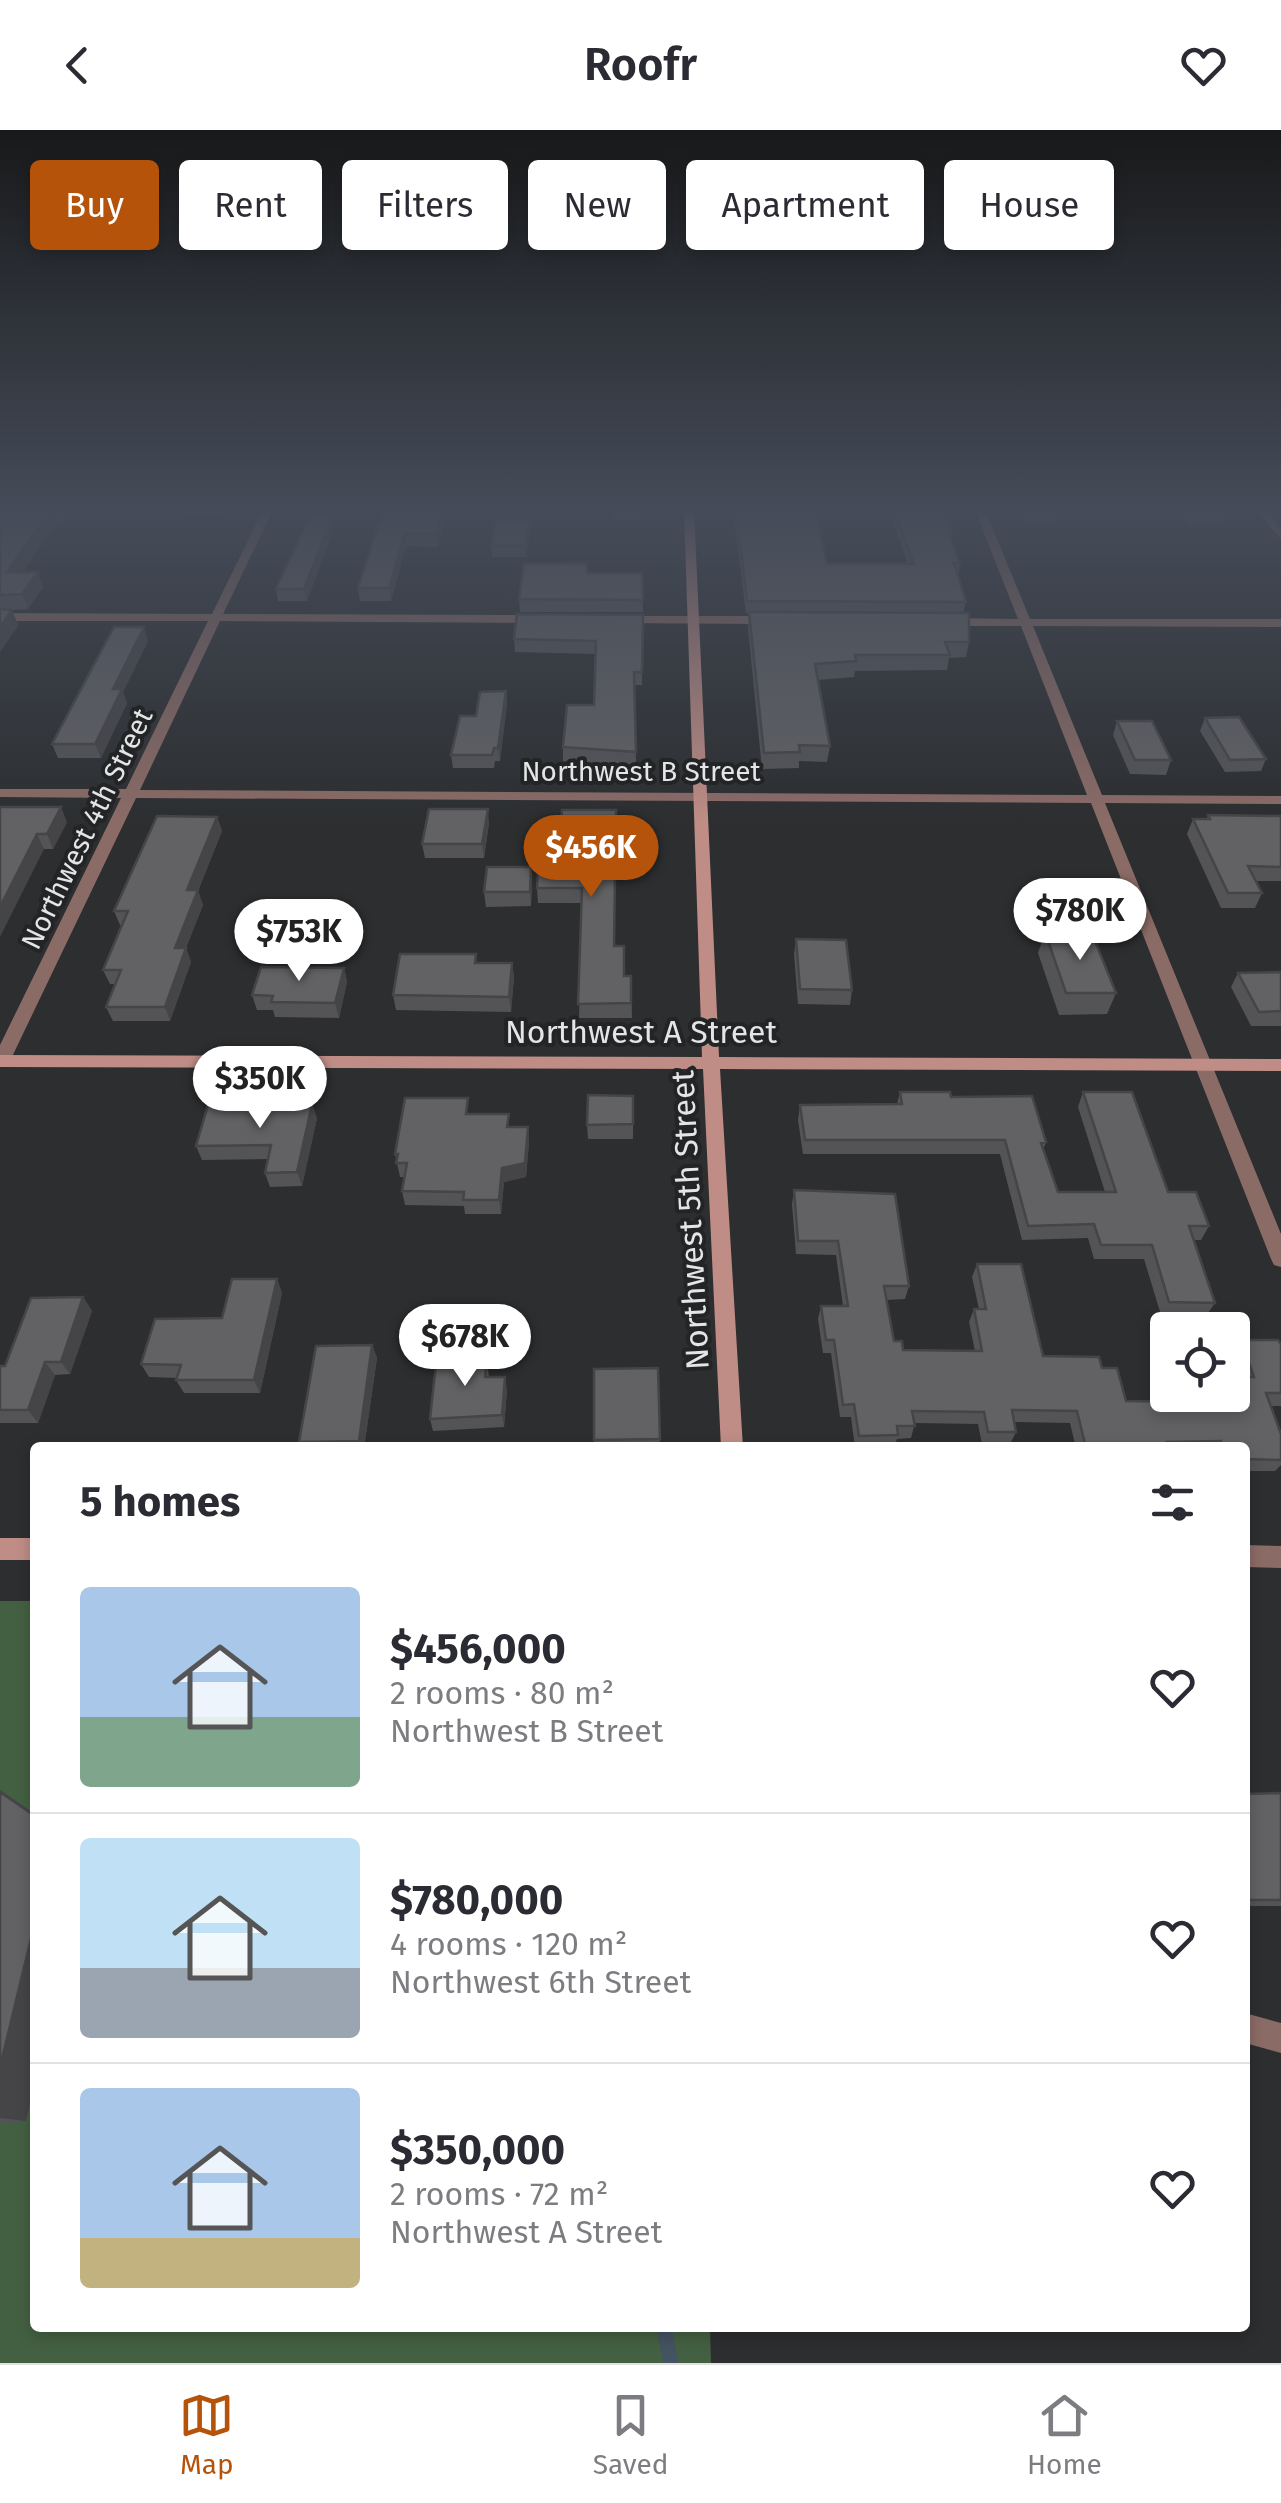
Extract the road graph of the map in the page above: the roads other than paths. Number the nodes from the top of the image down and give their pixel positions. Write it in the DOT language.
graph roads {
  1 [pos="218,614"];
  2 [pos="693,614"];
  3 [pos="1022,614"];
  4 [pos="0,617"];
  5 [pos="216,618"];
  6 [pos="549,619"];
  7 [pos="608,619"];
  8 [pos="693,620"];
  9 [pos="792,620"];
  10 [pos="935,622"];
  11 [pos="1025,622"];
  12 [pos="1281,622"];
  13 [pos="0,793"];
  14 [pos="132,795"];
  15 [pos="700,797"];
  16 [pos="1096,799"];
  17 [pos="1281,800"];
  18 [pos="0,1061"];
  19 [pos="711,1062"];
  20 [pos="1203,1065"];
  21 [pos="1281,1066"];
  22 [pos="1281,1259"];
  23 [pos="732,1442"];
  24 [pos="0,1549"];
  25 [pos="30,1549"];
  26 [pos="1250,1556"];
  27 [pos="1281,1556"];
  28 [pos="1250,2029"];
  29 [pos="1281,2038"];
  1 -- 5 [label="street, Northwest 4th Street"];
  2 -- 8 [label="street, Northwest 5th Street"];
  3 -- 11 [label="street"];
  4 -- 5 [label="street"];
  5 -- 6 [label="street"];
  5 -- 14 [label="street, Northwest 4th Street"];
  7 -- 8 [label="street"];
  8 -- 9 [label="street"];
  8 -- 15 [label="street, Northwest 5th Street"];
  10 -- 11 [label="street"];
  11 -- 12 [label="street"];
  11 -- 16 [label="street"];
  13 -- 14 [label="street, Northwest B Street"];
  14 -- 15 [label="street, Northwest B Street"];
  14 -- 18 [label="street, Northwest 4th Street"];
  15 -- 16 [label="street, Northwest B Street"];
  15 -- 19 [label="street, Northwest 5th Street"];
  16 -- 17 [label="street, Northwest B Street"];
  16 -- 20 [label="street"];
  18 -- 19 [label="street, Northwest A Street"];
  19 -- 20 [label="street, Northwest A Street"];
  19 -- 23 [label="street, Northwest 5th Street"];
  20 -- 21 [label="street, Northwest A Street"];
  20 -- 22 [label="street"];
  24 -- 25 [label="street"];
  26 -- 27 [label="street"];
  28 -- 29 [label="street"];
}
